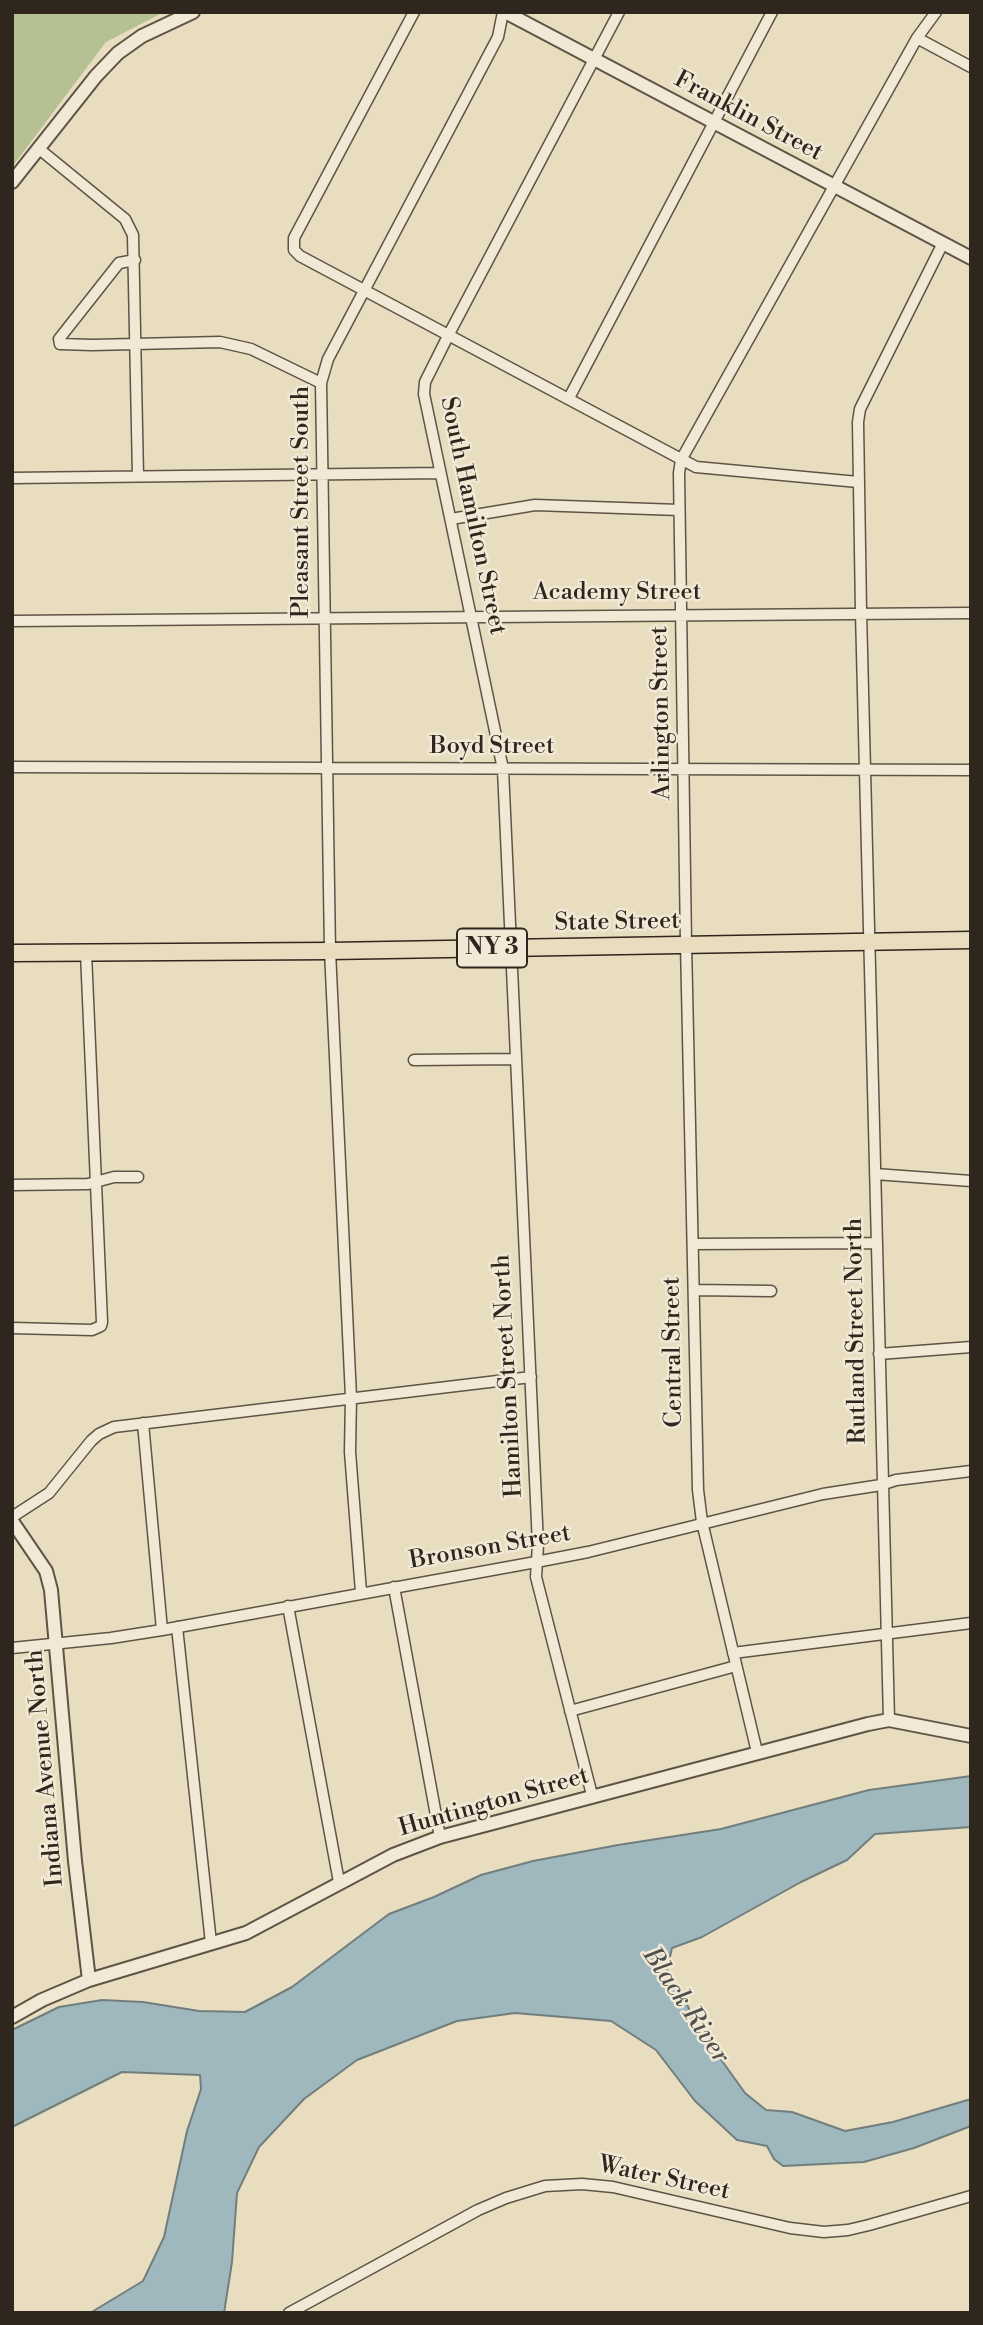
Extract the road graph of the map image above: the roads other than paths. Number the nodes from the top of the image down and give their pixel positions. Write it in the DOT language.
graph roads {
  1 [pos="193,12"];
  2 [pos="414,12"];
  3 [pos="504,12"];
  4 [pos="619,12"];
  5 [pos="772,12"];
  6 [pos="936,12"];
  7 [pos="917,38"];
  8 [pos="595,60"];
  9 [pos="971,68"];
  10 [pos="713,123"];
  11 [pos="38,148"];
  12 [pos="12,182"];
  13 [pos="834,187"];
  14 [pos="943,243"];
  15 [pos="971,258"];
  16 [pos="135,260"];
  17 [pos="364,289"];
  18 [pos="449,334"];
  19 [pos="136,344"];
  20 [pos="321,383"];
  21 [pos="569,398"];
  22 [pos="681,460"];
  23 [pos="440,472"];
  24 [pos="323,474"];
  25 [pos="138,476"];
  26 [pos="12,478"];
  27 [pos="858,482"];
  28 [pos="679,510"];
  29 [pos="451,519"];
  30 [pos="861,612"];
  31 [pos="971,613"];
  32 [pos="681,614"];
  33 [pos="470,615"];
  34 [pos="324,617"];
  35 [pos="12,621"];
  36 [pos="12,767"];
  37 [pos="327,768"];
  38 [pos="503,769"];
  39 [pos="683,769"];
  40 [pos="865,770"];
  41 [pos="971,770"];
  42 [pos="869,940"];
  43 [pos="971,940"];
  44 [pos="686,944"];
  45 [pos="511,948"];
  46 [pos="330,951"];
  47 [pos="12,953"];
  48 [pos="86,953"];
  49 [pos="514,1059"];
  50 [pos="414,1060"];
  51 [pos="875,1174"];
  52 [pos="138,1177"];
  53 [pos="971,1181"];
  54 [pos="96,1182"];
  55 [pos="12,1185"];
  56 [pos="877,1243"];
  57 [pos="693,1244"];
  58 [pos="694,1290"];
  59 [pos="771,1291"];
  60 [pos="12,1328"];
  61 [pos="971,1347"];
  62 [pos="878,1354"];
  63 [pos="531,1377"];
  64 [pos="351,1397"];
  65 [pos="143,1423"];
  66 [pos="971,1471"];
  67 [pos="881,1485"];
  68 [pos="12,1519"];
  69 [pos="702,1522"];
  70 [pos="536,1562"];
  71 [pos="394,1587"];
  72 [pos="361,1592"];
  73 [pos="288,1606"];
  74 [pos="971,1623"];
  75 [pos="177,1627"];
  76 [pos="162,1630"];
  77 [pos="886,1634"];
  78 [pos="56,1644"];
  79 [pos="12,1648"];
  80 [pos="733,1653"];
  81 [pos="736,1666"];
  82 [pos="570,1711"];
  83 [pos="888,1720"];
  84 [pos="971,1736"];
  85 [pos="757,1752"];
  86 [pos="592,1795"];
  87 [pos="440,1837"];
  88 [pos="340,1882"];
  89 [pos="211,1943"];
  90 [pos="89,1980"];
  91 [pos="12,2017"];
  92 [pos="971,2196"];
  93 [pos="289,2313"];
  1 -- 11 [label="street"];
  2 -- 17 [label="street"];
  3 -- 8 [label="street, Franklin Street"];
  3 -- 17 [label="street, Pleasant Street South"];
  4 -- 8 [label="street, South Hamilton Street"];
  5 -- 10 [label="street"];
  6 -- 7 [label="street, Arlington Street"];
  7 -- 9 [label="street"];
  7 -- 13 [label="street, Arlington Street"];
  8 -- 10 [label="street, Franklin Street"];
  8 -- 18 [label="street, South Hamilton Street"];
  10 -- 13 [label="street, Franklin Street"];
  10 -- 21 [label="street"];
  11 -- 12 [label="street"];
  11 -- 16 [label="street"];
  13 -- 14 [label="street, Franklin Street"];
  13 -- 22 [label="street, Arlington Street"];
  14 -- 15 [label="street, Franklin Street"];
  14 -- 27 [label="street, Rutland Street North"];
  16 -- 19 [label="street"];
  16 -- 19 [label="street"];
  17 -- 18 [label="street"];
  17 -- 20 [label="street, Pleasant Street South"];
  18 -- 21 [label="street"];
  18 -- 23 [label="street, South Hamilton Street"];
  19 -- 20 [label="street"];
  19 -- 25 [label="street"];
  20 -- 24 [label="street, Pleasant Street South"];
  21 -- 22 [label="street"];
  22 -- 27 [label="street"];
  22 -- 28 [label="street, Arlington Street"];
  23 -- 24 [label="street"];
  23 -- 29 [label="street, South Hamilton Street"];
  24 -- 25 [label="street"];
  24 -- 34 [label="street, Pleasant Street South"];
  25 -- 26 [label="street"];
  27 -- 30 [label="street, Rutland Street North"];
  28 -- 29 [label="street"];
  28 -- 32 [label="street, Arlington Street"];
  29 -- 33 [label="street, South Hamilton Street"];
  30 -- 31 [label="street, Academy Street"];
  30 -- 32 [label="street, Academy Street"];
  30 -- 40 [label="street, Rutland Street North"];
  32 -- 33 [label="street, Academy Street"];
  32 -- 39 [label="street, Arlington Street"];
  33 -- 34 [label="street, Academy Street"];
  33 -- 38 [label="street, South Hamilton Street"];
  34 -- 35 [label="street, Academy Street"];
  34 -- 37 [label="street, Pleasant Street South"];
  36 -- 37 [label="street, Boyd Street"];
  37 -- 38 [label="street, Boyd Street"];
  37 -- 46 [label="street, Pleasant Street South"];
  38 -- 39 [label="street, Boyd Street"];
  38 -- 45 [label="street, South Hamilton Street"];
  39 -- 40 [label="street, Boyd Street"];
  39 -- 44 [label="street, Arlington Street"];
  40 -- 41 [label="street, Boyd Street"];
  40 -- 42 [label="street, Rutland Street North"];
  42 -- 43 [label="highway, State Street / NY 3"];
  42 -- 44 [label="highway, State Street / NY 3"];
  42 -- 51 [label="street, Rutland Street North"];
  44 -- 45 [label="highway, State Street / NY 3"];
  44 -- 57 [label="street, Central Street"];
  45 -- 46 [label="highway, State Street / NY 3"];
  45 -- 49 [label="street, Hamilton Street North"];
  46 -- 48 [label="highway, State Street / NY 3"];
  46 -- 64 [label="street, Pleasant Street South"];
  47 -- 48 [label="highway, State Street / NY 3"];
  48 -- 54 [label="street"];
  49 -- 50 [label="street"];
  49 -- 63 [label="street, Hamilton Street North"];
  51 -- 53 [label="street"];
  51 -- 56 [label="street, Rutland Street North"];
  52 -- 54 [label="street"];
  54 -- 55 [label="street"];
  54 -- 60 [label="street"];
  56 -- 57 [label="street"];
  56 -- 62 [label="street, Rutland Street North"];
  57 -- 58 [label="street, Central Street"];
  58 -- 59 [label="street"];
  58 -- 69 [label="street, Central Street"];
  61 -- 62 [label="street"];
  62 -- 67 [label="street, Rutland Street North"];
  63 -- 64 [label="street"];
  63 -- 70 [label="street, Hamilton Street North"];
  64 -- 65 [label="street"];
  64 -- 72 [label="street, Pleasant Street South"];
  65 -- 68 [label="street"];
  65 -- 76 [label="street"];
  66 -- 67 [label="street, Bronson Street"];
  67 -- 69 [label="street, Bronson Street"];
  67 -- 77 [label="street, Rutland Street North"];
  68 -- 78 [label="street, Indiana Avenue North"];
  69 -- 70 [label="street, Bronson Street"];
  69 -- 80 [label="street, Central Street"];
  70 -- 71 [label="street, Bronson Street"];
  70 -- 82 [label="street, Hamilton Street North"];
  71 -- 72 [label="street, Bronson Street"];
  71 -- 87 [label="street"];
  72 -- 73 [label="street, Bronson Street"];
  73 -- 75 [label="street, Bronson Street"];
  73 -- 88 [label="street"];
  74 -- 77 [label="street"];
  75 -- 76 [label="street, Bronson Street"];
  75 -- 89 [label="street"];
  76 -- 78 [label="street, Bronson Street"];
  77 -- 80 [label="street"];
  77 -- 83 [label="street, Rutland Street North"];
  78 -- 79 [label="street, Bronson Street"];
  78 -- 90 [label="street, Indiana Avenue North"];
  80 -- 81 [label="street, Central Street"];
  81 -- 82 [label="street"];
  81 -- 85 [label="street, Central Street"];
  82 -- 86 [label="street, Hamilton Street North"];
  83 -- 84 [label="street, Huntington Street"];
  83 -- 85 [label="street, Huntington Street"];
  85 -- 86 [label="street, Huntington Street"];
  86 -- 87 [label="street, Huntington Street"];
  87 -- 88 [label="street, Huntington Street"];
  88 -- 89 [label="street, Huntington Street"];
  89 -- 90 [label="street, Huntington Street"];
  90 -- 91 [label="street, Huntington Street"];
  92 -- 93 [label="street, Water Street"];
}
